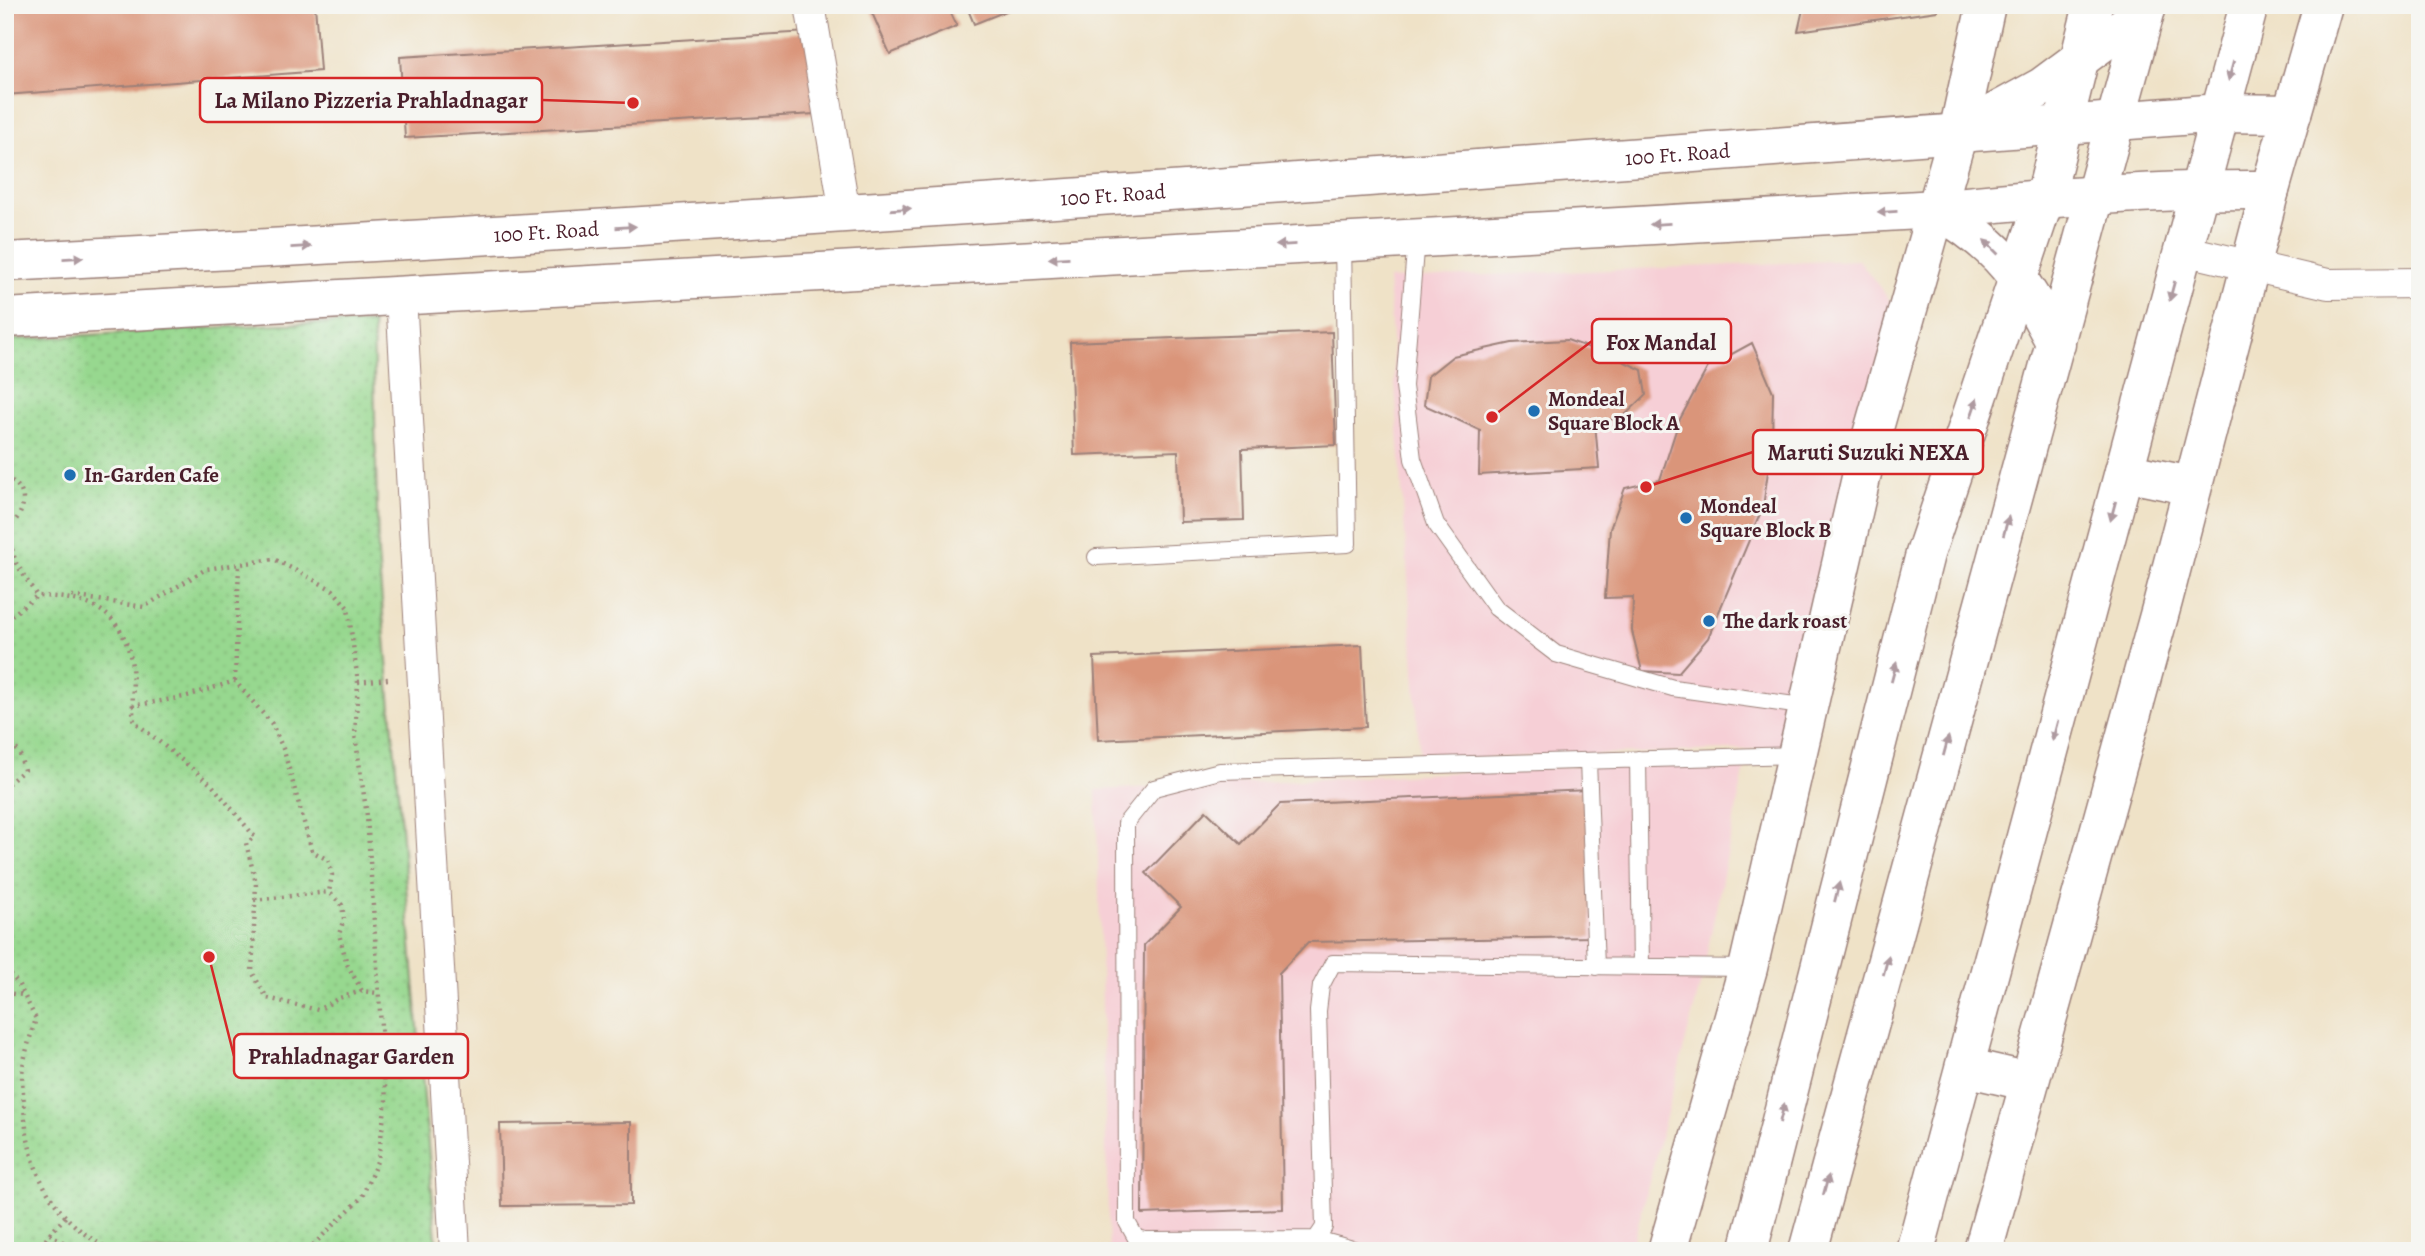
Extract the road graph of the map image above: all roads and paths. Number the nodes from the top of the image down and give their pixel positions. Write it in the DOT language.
graph roads {
  1 [pos="810,5"];
  2 [pos="1986,5"];
  3 [pos="2093,5"];
  4 [pos="2249,5"];
  5 [pos="2323,5"];
  6 [pos="2147,8"];
  7 [pos="2081,58"];
  8 [pos="2220,113"];
  9 [pos="2292,114"];
  10 [pos="2116,121"];
  11 [pos="2063,125"];
  12 [pos="1958,132"];
  13 [pos="2199,190"];
  14 [pos="2270,190"];
  15 [pos="2095,197"];
  16 [pos="2045,198"];
  17 [pos="1937,209"];
  18 [pos="845,213"];
  19 [pos="1416,238"];
  20 [pos="1343,242"];
  21 [pos="2183,250"];
  22 [pos="5,262"];
  23 [pos="2249,268"];
  24 [pos="2019,279"];
  25 [pos="2420,282"];
  26 [pos="401,296"];
  27 [pos="5,318"];
  28 [pos="2056,344"];
  29 [pos="2124,472"];
  30 [pos="5,478"];
  31 [pos="2192,486"];
  32 [pos="6,529"];
  33 [pos="1096,558"];
  34 [pos="239,564"];
  35 [pos="37,596"];
  36 [pos="72,596"];
  37 [pos="5,628"];
  38 [pos="389,679"];
  39 [pos="235,681"];
  40 [pos="358,682"];
  41 [pos="132,706"];
  42 [pos="1810,707"];
  43 [pos="5,731"];
  44 [pos="1800,754"];
  45 [pos="1638,759"];
  46 [pos="1588,761"];
  47 [pos="6,785"];
  48 [pos="329,892"];
  49 [pos="254,900"];
  50 [pos="1596,967"];
  51 [pos="1641,967"];
  52 [pos="1748,968"];
  53 [pos="5,969"];
  54 [pos="362,991"];
  55 [pos="5,993"];
  56 [pos="378,993"];
  57 [pos="24,995"];
  58 [pos="1965,1067"];
  59 [pos="2030,1082"];
  60 [pos="66,1216"];
  61 [pos="50,1234"];
  62 [pos="1316,1240"];
  63 [pos="311,1248"];
  64 [pos="37,1251"];
  65 [pos="77,1251"];
  66 [pos="113,1251"];
  67 [pos="301,1251"];
  68 [pos="455,1251"];
  69 [pos="1360,1251"];
  70 [pos="1667,1251"];
  71 [pos="1748,1251"];
  72 [pos="1808,1251"];
  73 [pos="1915,1251"];
  74 [pos="1983,1251"];
  1 -- 18 [label="street"];
  2 -- 12 [label="main road"];
  3 -- 7 [label="main road"];
  4 -- 8 [label="main road, one-way"];
  5 -- 9 [label="main road"];
  6 -- 7 [label="main road"];
  6 -- 10 [label="main road"];
  7 -- 11 [label="main road"];
  7 -- 12 [label="main road"];
  8 -- 9 [label="main road, 100 Ft. Road"];
  8 -- 10 [label="main road, 100 Ft. Road"];
  8 -- 13 [label="main road"];
  9 -- 14 [label="main road"];
  10 -- 11 [label="main road, 100 Ft. Road"];
  10 -- 15 [label="main road"];
  11 -- 12 [label="main road, 100 Ft. Road"];
  11 -- 16 [label="main road"];
  12 -- 17 [label="main road"];
  18 -- 12 [label="main road, 100 Ft. Road, one-way"];
  13 -- 14 [label="main road"];
  13 -- 15 [label="main road"];
  13 -- 21 [label="main road"];
  14 -- 23 [label="main road"];
  15 -- 16 [label="main road"];
  15 -- 28 [label="main road"];
  16 -- 17 [label="main road"];
  16 -- 24 [label="main road"];
  17 -- 19 [label="main road, one-way"];
  24 -- 17 [label="main road, one-way"];
  17 -- 42 [label="main road"];
  22 -- 18 [label="main road, 100 Ft. Road, one-way"];
  19 -- 20 [label="main road"];
  19 -- 42 [label="lane"];
  20 -- 26 [label="main road, one-way"];
  20 -- 33 [label="lane"];
  21 -- 23 [label="street"];
  21 -- 29 [label="main road, one-way"];
  23 -- 25 [label="street"];
  23 -- 31 [label="main road"];
  24 -- 28 [label="main road"];
  71 -- 24 [label="main road, one-way"];
  26 -- 27 [label="main road"];
  26 -- 68 [label="street"];
  72 -- 28 [label="main road, one-way"];
  29 -- 31 [label="main road"];
  29 -- 58 [label="main road, one-way"];
  30 -- 32 [label="path"];
  31 -- 59 [label="main road"];
  32 -- 35 [label="path"];
  34 -- 36 [label="path"];
  34 -- 39 [label="path"];
  34 -- 40 [label="path"];
  35 -- 36 [label="path"];
  35 -- 37 [label="path"];
  36 -- 41 [label="path"];
  38 -- 40 [label="path"];
  39 -- 41 [label="path"];
  39 -- 48 [label="path"];
  40 -- 56 [label="path"];
  41 -- 49 [label="path"];
  42 -- 44 [label="main road"];
  43 -- 47 [label="path"];
  44 -- 45 [label="lane"];
  44 -- 52 [label="main road"];
  45 -- 46 [label="lane"];
  45 -- 51 [label="lane"];
  46 -- 50 [label="lane"];
  46 -- 62 [label="lane"];
  48 -- 49 [label="path"];
  48 -- 54 [label="path"];
  49 -- 54 [label="path"];
  50 -- 51 [label="lane"];
  50 -- 62 [label="lane"];
  51 -- 52 [label="lane"];
  52 -- 70 [label="main road"];
  53 -- 57 [label="path"];
  54 -- 56 [label="path"];
  55 -- 57 [label="path"];
  56 -- 63 [label="path"];
  57 -- 60 [label="path"];
  58 -- 59 [label="main road"];
  58 -- 73 [label="main road"];
  59 -- 74 [label="main road"];
  60 -- 61 [label="path"];
  60 -- 66 [label="path"];
  61 -- 64 [label="path"];
  61 -- 65 [label="path"];
  62 -- 69 [label="lane"];
  63 -- 67 [label="path"];
}
